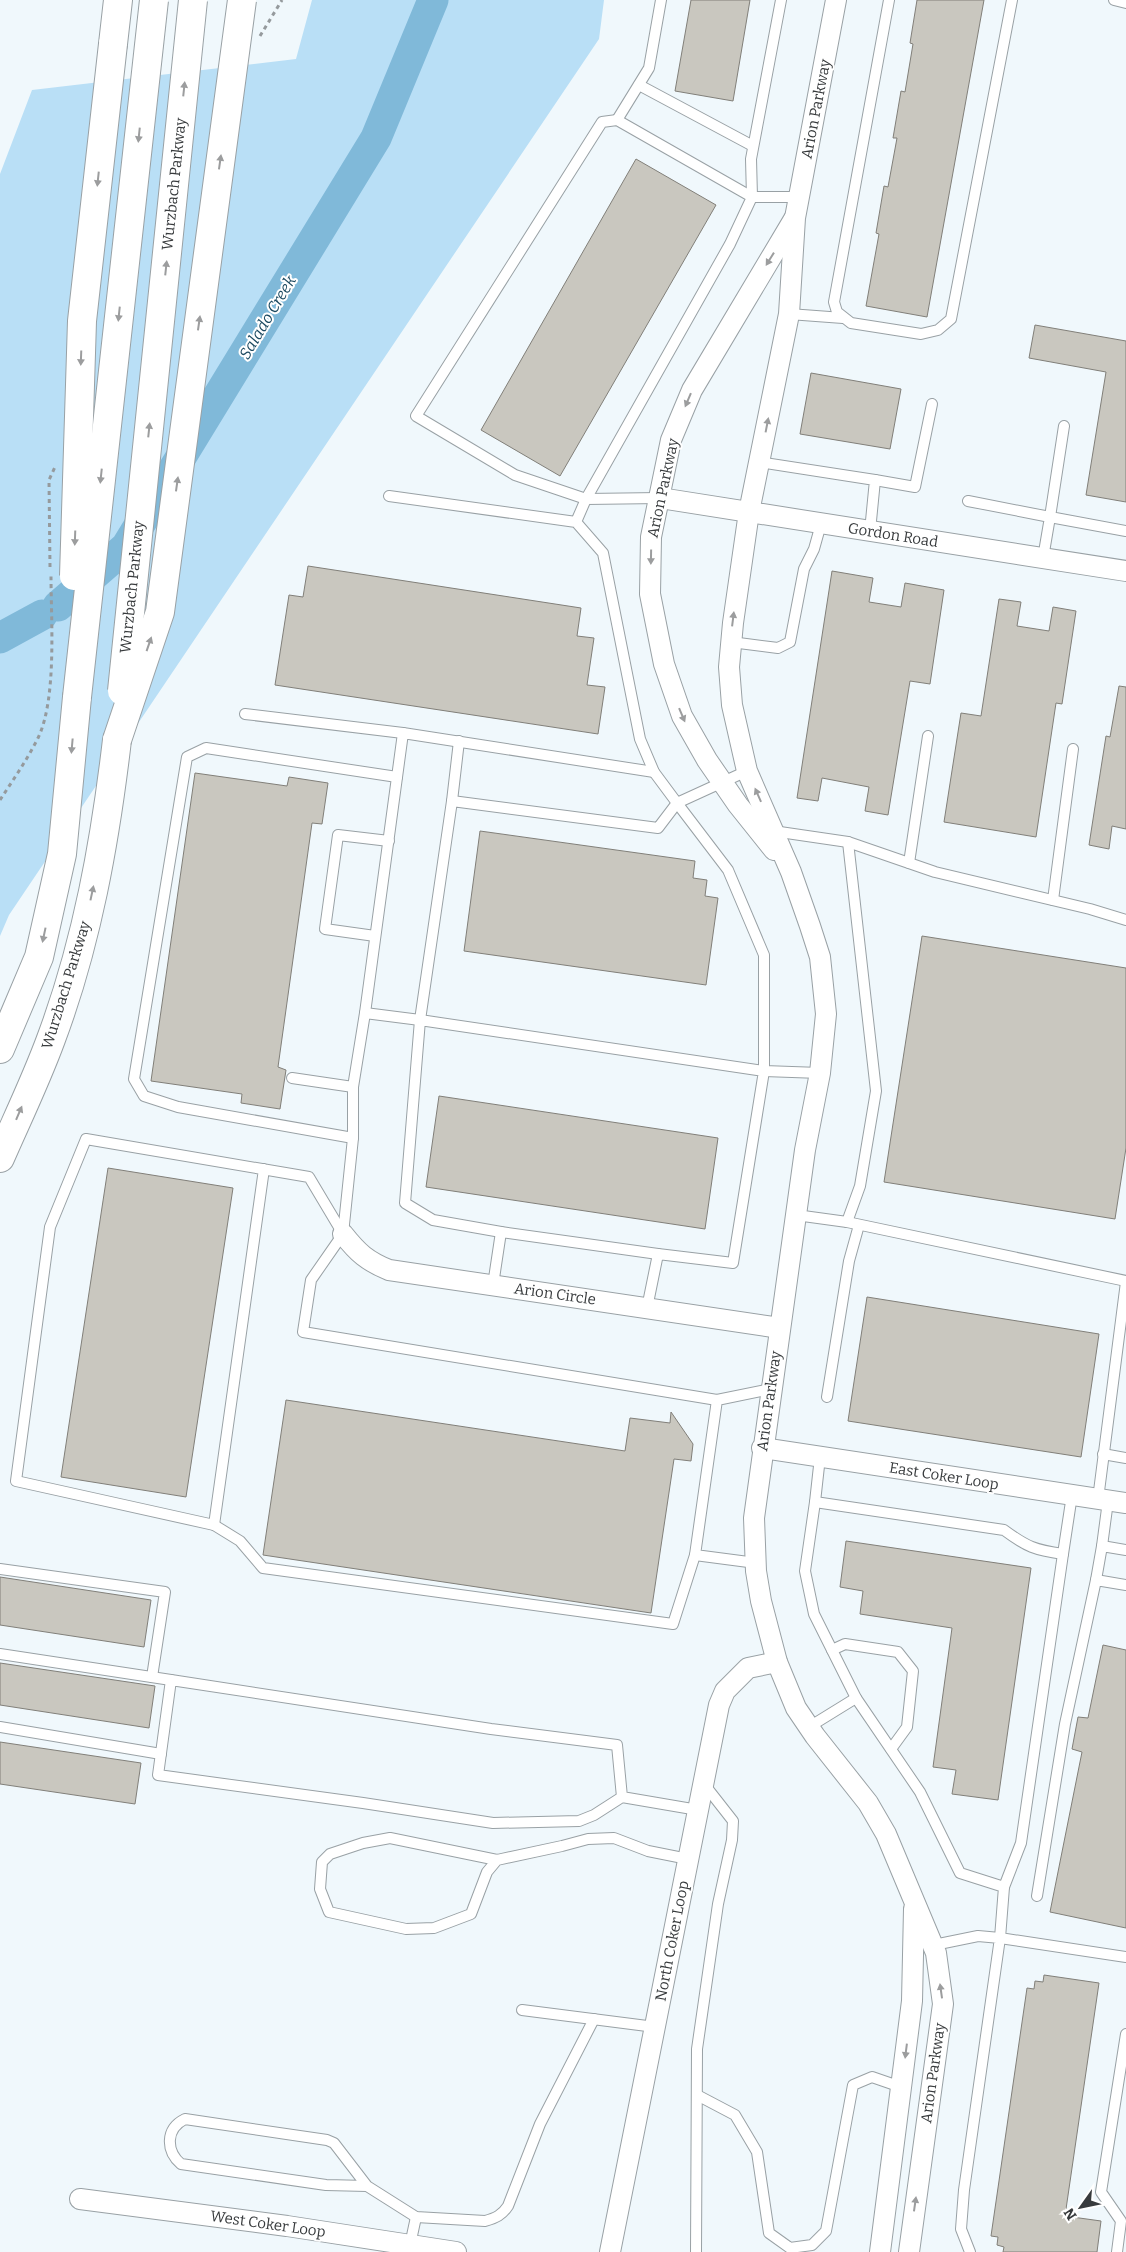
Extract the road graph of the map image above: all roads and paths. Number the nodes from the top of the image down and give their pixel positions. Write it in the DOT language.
graph roads {
  1 [pos="118,0"];
  2 [pos="154,0"];
  3 [pos="193,0"];
  4 [pos="242,0"];
  5 [pos="661,0"];
  6 [pos="781,0"];
  7 [pos="836,0"];
  8 [pos="889,0"];
  9 [pos="1012,0"];
  10 [pos="1114,0"];
  11 [pos="1126,3"];
  12 [pos="639,85"];
  13 [pos="617,120"];
  14 [pos="753,146"];
  15 [pos="752,197"];
  16 [pos="799,197"];
  17 [pos="795,218"];
  18 [pos="789,314"];
  19 [pos="843,318"];
  20 [pos="932,404"];
  21 [pos="1064,426"];
  22 [pos="759,462"];
  23 [pos="875,480"];
  24 [pos="389,496"];
  25 [pos="660,498"];
  26 [pos="586,499"];
  27 [pos="968,501"];
  28 [pos="749,512"];
  29 [pos="1050,517"];
  30 [pos="576,522"];
  31 [pos="821,524"];
  32 [pos="870,531"];
  33 [pos="1126,532"];
  34 [pos="1043,558"];
  35 [pos="1126,571"];
  36 [pos="731,642"];
  37 [pos="77,697"];
  38 [pos="245,714"];
  39 [pos="403,733"];
  40 [pos="928,736"];
  41 [pos="116,740"];
  42 [pos="459,741"];
  43 [pos="1073,749"];
  44 [pos="18,771"];
  45 [pos="747,771"];
  46 [pos="654,772"];
  47 [pos="397,777"];
  48 [pos="723,784"];
  49 [pos="0,800"];
  50 [pos="452,801"];
  51 [pos="678,803"];
  52 [pos="773,831"];
  53 [pos="389,841"];
  54 [pos="848,842"];
  55 [pos="909,863"];
  56 [pos="791,872"];
  57 [pos="1053,900"];
  58 [pos="1126,920"];
  59 [pos="375,936"];
  60 [pos="365,1013"];
  61 [pos="420,1020"];
  62 [pos="0,1049"];
  63 [pos="764,1071"];
  64 [pos="820,1074"];
  65 [pos="292,1078"];
  66 [pos="354,1087"];
  67 [pos="353,1138"];
  68 [pos="0,1158"];
  69 [pos="264,1169"];
  70 [pos="796,1215"];
  71 [pos="847,1222"];
  72 [pos="859,1224"];
  73 [pos="501,1232"];
  74 [pos="343,1234"];
  75 [pos="658,1254"];
  76 [pos="1126,1282"];
  77 [pos="493,1285"];
  78 [pos="647,1308"];
  79 [pos="780,1328"];
  80 [pos="771,1389"];
  81 [pos="827,1397"];
  82 [pos="716,1400"];
  83 [pos="762,1448"];
  84 [pos="1104,1454"];
  85 [pos="820,1457"];
  86 [pos="1126,1458"];
  87 [pos="1072,1495"];
  88 [pos="1111,1501"];
  89 [pos="816,1502"];
  90 [pos="214,1525"];
  91 [pos="1102,1546"];
  92 [pos="1126,1550"];
  93 [pos="1063,1554"];
  94 [pos="694,1556"];
  95 [pos="756,1564"];
  96 [pos="0,1569"];
  97 [pos="1096,1580"];
  98 [pos="1126,1585"];
  99 [pos="832,1650"];
  100 [pos="0,1654"];
  101 [pos="777,1662"];
  102 [pos="152,1677"];
  103 [pos="171,1680"];
  104 [pos="856,1698"];
  105 [pos="0,1727"];
  106 [pos="809,1727"];
  107 [pos="891,1749"];
  108 [pos="161,1754"];
  109 [pos="704,1784"];
  110 [pos="622,1797"];
  111 [pos="698,1810"];
  112 [pos="688,1859"];
  113 [pos="497,1860"];
  114 [pos="1004,1887"];
  115 [pos="1037,1896"];
  116 [pos="1000,1938"];
  117 [pos="923,1948"];
  118 [pos="1126,1957"];
  119 [pos="522,2010"];
  120 [pos="594,2019"];
  121 [pos="655,2027"];
  122 [pos="1126,2034"];
  123 [pos="901,2087"];
  124 [pos="697,2095"];
  125 [pos="367,2186"];
  126 [pos="80,2199"];
  127 [pos="416,2217"];
  128 [pos="1124,2219"];
  129 [pos="410,2245"];
  130 [pos="456,2252"];
  131 [pos="610,2252"];
  132 [pos="696,2252"];
  133 [pos="880,2252"];
  134 [pos="909,2252"];
  135 [pos="970,2252"];
  136 [pos="1117,2252"];
  1 -- 37 [label="highway, one-way, bridge"];
  2 -- 37 [label="highway, one-way, bridge"];
  41 -- 3 [label="highway, Wurzbach Parkway, one-way, bridge"];
  41 -- 4 [label="highway, one-way, bridge"];
  5 -- 12 [label="lane"];
  6 -- 14 [label="lane"];
  7 -- 16 [label="street, Arion Parkway"];
  8 -- 19 [label="lane"];
  9 -- 19 [label="lane"];
  10 -- 11 [label="lane"];
  12 -- 13 [label="lane"];
  12 -- 14 [label="lane"];
  13 -- 15 [label="lane"];
  13 -- 26 [label="lane"];
  14 -- 15 [label="lane"];
  15 -- 16 [label="lane"];
  15 -- 26 [label="lane"];
  16 -- 17 [label="street, Arion Parkway"];
  17 -- 18 [label="street, Arion Parkway"];
  17 -- 25 [label="street, Arion Parkway, one-way"];
  18 -- 19 [label="lane"];
  22 -- 18 [label="street, Arion Parkway, one-way"];
  20 -- 23 [label="lane"];
  21 -- 29 [label="lane"];
  22 -- 23 [label="lane"];
  22 -- 28 [label="street, Arion Parkway"];
  23 -- 32 [label="lane"];
  24 -- 30 [label="lane"];
  25 -- 26 [label="lane"];
  25 -- 28 [label="street, Gordon Road"];
  25 -- 48 [label="street, Arion Parkway, one-way"];
  26 -- 30 [label="lane"];
  27 -- 29 [label="lane"];
  28 -- 31 [label="street, Gordon Road"];
  36 -- 28 [label="street, Arion Parkway, one-way"];
  29 -- 33 [label="lane"];
  29 -- 34 [label="lane"];
  30 -- 46 [label="lane"];
  31 -- 32 [label="street, Gordon Road"];
  31 -- 36 [label="lane"];
  32 -- 34 [label="street, Gordon Road"];
  34 -- 35 [label="street, Gordon Road"];
  36 -- 45 [label="street, Arion Parkway"];
  37 -- 62 [label="highway, one-way"];
  38 -- 39 [label="lane"];
  39 -- 42 [label="lane"];
  39 -- 47 [label="lane"];
  40 -- 55 [label="lane"];
  68 -- 41 [label="highway, Wurzbach Parkway, one-way"];
  42 -- 46 [label="lane"];
  42 -- 50 [label="lane"];
  43 -- 57 [label="lane"];
  44 -- 49 [label="path"];
  45 -- 48 [label="lane"];
  52 -- 45 [label="street, Arion Parkway, one-way"];
  46 -- 51 [label="lane"];
  47 -- 53 [label="lane"];
  47 -- 67 [label="lane"];
  48 -- 51 [label="lane"];
  48 -- 56 [label="street, Arion Parkway"];
  50 -- 51 [label="lane"];
  50 -- 61 [label="lane"];
  51 -- 63 [label="lane"];
  52 -- 54 [label="lane"];
  52 -- 56 [label="street, Arion Parkway"];
  53 -- 59 [label="lane"];
  53 -- 59 [label="lane"];
  54 -- 55 [label="lane"];
  54 -- 71 [label="lane"];
  55 -- 57 [label="lane"];
  56 -- 64 [label="street, Arion Parkway"];
  57 -- 58 [label="lane"];
  59 -- 60 [label="lane"];
  60 -- 61 [label="lane"];
  60 -- 66 [label="lane"];
  61 -- 63 [label="lane"];
  61 -- 73 [label="lane"];
  63 -- 64 [label="lane"];
  63 -- 75 [label="lane"];
  64 -- 70 [label="street, Arion Parkway"];
  65 -- 66 [label="lane"];
  66 -- 67 [label="lane"];
  67 -- 74 [label="lane"];
  69 -- 74 [label="lane"];
  69 -- 90 [label="lane"];
  69 -- 90 [label="lane"];
  70 -- 71 [label="lane"];
  70 -- 79 [label="street, Arion Parkway"];
  71 -- 72 [label="lane"];
  72 -- 76 [label="lane"];
  72 -- 81 [label="lane"];
  73 -- 75 [label="lane"];
  73 -- 77 [label="lane"];
  74 -- 77 [label="street, Arion Circle"];
  74 -- 82 [label="lane"];
  75 -- 78 [label="lane"];
  76 -- 84 [label="lane"];
  77 -- 78 [label="street, Arion Circle"];
  78 -- 79 [label="street, Arion Circle"];
  79 -- 80 [label="street, Arion Parkway"];
  80 -- 82 [label="lane"];
  80 -- 83 [label="street, Arion Parkway"];
  82 -- 94 [label="lane"];
  83 -- 85 [label="street, East Coker Loop"];
  83 -- 95 [label="street, Arion Parkway"];
  84 -- 86 [label="lane"];
  84 -- 88 [label="lane"];
  85 -- 87 [label="street, East Coker Loop"];
  85 -- 89 [label="lane"];
  87 -- 88 [label="street, East Coker Loop"];
  87 -- 93 [label="lane"];
  88 -- 91 [label="lane"];
  89 -- 93 [label="lane"];
  89 -- 99 [label="lane"];
  90 -- 94 [label="lane"];
  91 -- 92 [label="lane"];
  91 -- 97 [label="lane"];
  93 -- 114 [label="lane"];
  94 -- 95 [label="lane"];
  95 -- 101 [label="street, Arion Parkway"];
  96 -- 102 [label="lane"];
  97 -- 98 [label="lane"];
  97 -- 115 [label="lane"];
  99 -- 104 [label="lane"];
  99 -- 107 [label="lane"];
  100 -- 102 [label="lane"];
  101 -- 106 [label="street, Arion Parkway"];
  101 -- 109 [label="street, North Coker Loop"];
  102 -- 103 [label="lane"];
  103 -- 108 [label="lane"];
  103 -- 110 [label="lane"];
  104 -- 106 [label="lane"];
  104 -- 107 [label="lane"];
  105 -- 108 [label="lane"];
  106 -- 117 [label="street, Arion Parkway"];
  107 -- 114 [label="lane"];
  108 -- 110 [label="lane"];
  109 -- 111 [label="street, North Coker Loop"];
  109 -- 124 [label="lane"];
  110 -- 111 [label="lane"];
  111 -- 112 [label="street, North Coker Loop"];
  112 -- 113 [label="lane"];
  112 -- 121 [label="street, North Coker Loop"];
  113 -- 113 [label="lane"];
  114 -- 116 [label="lane"];
  116 -- 117 [label="lane"];
  116 -- 118 [label="lane"];
  116 -- 135 [label="lane"];
  117 -- 123 [label="street, Arion Parkway, one-way"];
  134 -- 117 [label="street, Arion Parkway, one-way"];
  119 -- 120 [label="lane"];
  120 -- 121 [label="lane"];
  120 -- 127 [label="lane"];
  121 -- 131 [label="street, North Coker Loop"];
  122 -- 128 [label="lane"];
  123 -- 124 [label="lane"];
  123 -- 133 [label="street, Arion Parkway"];
  124 -- 132 [label="lane"];
  125 -- 125 [label="lane"];
  125 -- 127 [label="lane"];
  126 -- 129 [label="street, West Coker Loop"];
  127 -- 129 [label="lane"];
  128 -- 136 [label="lane"];
  129 -- 130 [label="street, West Coker Loop"];
}
